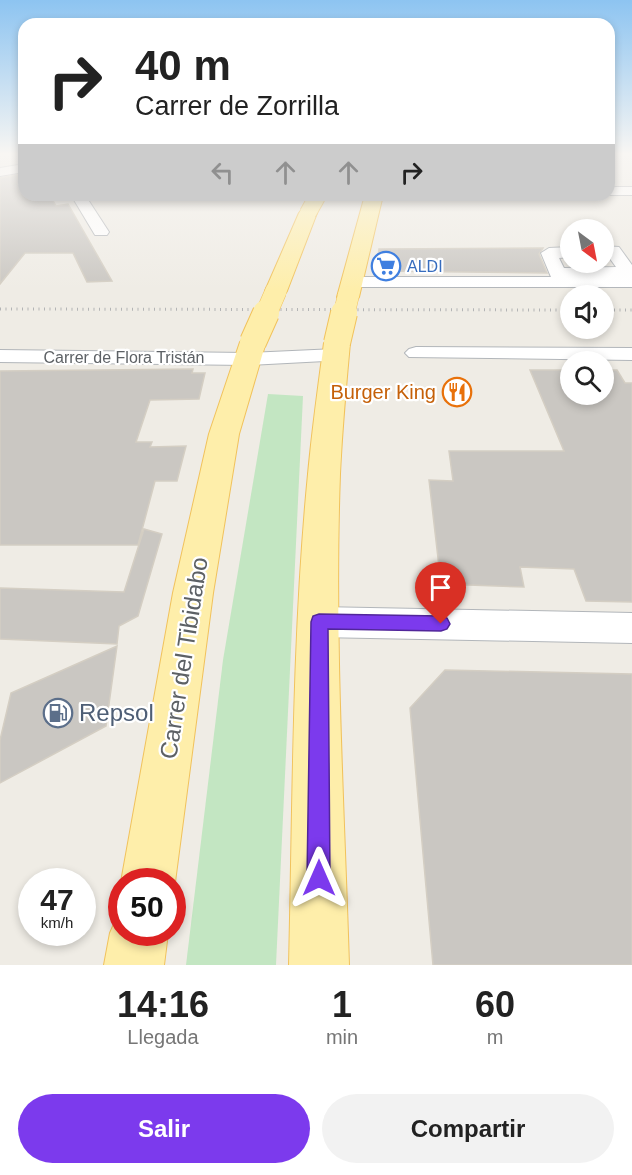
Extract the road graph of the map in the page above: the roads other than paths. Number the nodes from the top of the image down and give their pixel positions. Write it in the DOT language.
graph roads {
  1 [pos="82,201"];
  2 [pos="370,201"];
  3 [pos="313,204"];
  4 [pos="100,231"];
  5 [pos="560,252"];
  6 [pos="614,252"];
  7 [pos="614,272"];
  8 [pos="560,273"];
  9 [pos="632,282"];
  10 [pos="350,289"];
  11 [pos="336,349"];
  12 [pos="250,351"];
  13 [pos="416,353"];
  14 [pos="632,354"];
  15 [pos="0,356"];
  16 [pos="319,622"];
  17 [pos="632,628"];
  18 [pos="149,868"];
  19 [pos="137,946"];
  20 [pos="134,965"];
  21 [pos="319,965"];
  1 -- 4 [label="street"];
  2 -- 10 [label="main road"];
  3 -- 12 [label="main road, Carrer del Tibidabo, bridge"];
  5 -- 8 [label="street"];
  6 -- 7 [label="street"];
  9 -- 10 [label="street"];
  10 -- 11 [label="main road, bridge"];
  11 -- 12 [label="street, Carrer de Flora Tristán"];
  11 -- 16 [label="main road"];
  12 -- 15 [label="street, Carrer de Flora Tristán"];
  12 -- 18 [label="main road, Carrer del Tibidabo"];
  13 -- 14 [label="street"];
  16 -- 17 [label="street"];
  16 -- 21 [label="main road"];
  19 -- 20 [label="main road"];
}
